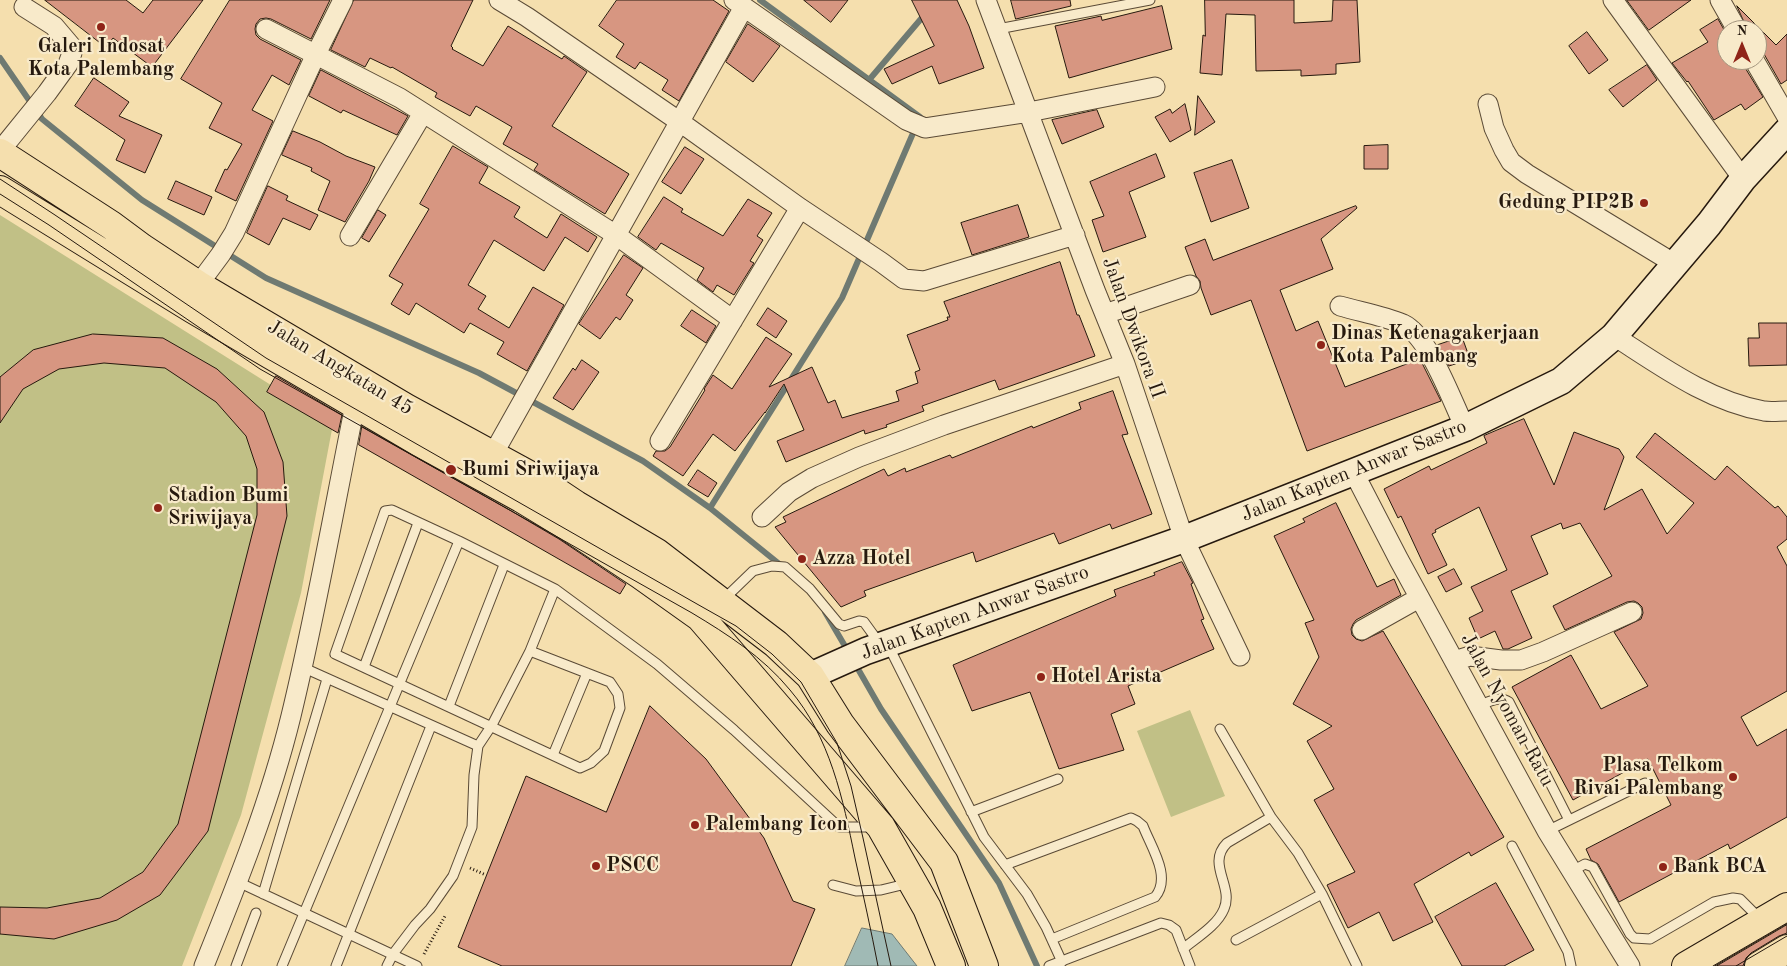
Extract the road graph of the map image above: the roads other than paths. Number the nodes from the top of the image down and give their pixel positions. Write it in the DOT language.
graph roads {
  1 [pos="343,0"];
  2 [pos="499,0"];
  3 [pos="986,0"];
  4 [pos="1150,0"];
  5 [pos="1612,0"];
  6 [pos="1720,0"];
  7 [pos="1116,3"];
  8 [pos="739,4"];
  9 [pos="24,7"];
  10 [pos="1731,20"];
  11 [pos="998,29"];
  12 [pos="266,30"];
  13 [pos="316,54"];
  14 [pos="1760,70"];
  15 [pos="1155,87"];
  16 [pos="1488,104"];
  17 [pos="424,112"];
  18 [pos="1029,112"];
  19 [pos="1787,117"];
  20 [pos="680,122"];
  21 [pos="1787,131"];
  22 [pos="0,152"];
  23 [pos="1744,179"];
  24 [pos="0,190"];
  25 [pos="800,208"];
  26 [pos="616,235"];
  27 [pos="1075,235"];
  28 [pos="350,236"];
  29 [pos="142,248"];
  30 [pos="101,253"];
  31 [pos="1674,264"];
  32 [pos="198,284"];
  33 [pos="1190,285"];
  34 [pos="1340,306"];
  35 [pos="1105,314"];
  36 [pos="733,320"];
  37 [pos="1614,336"];
  38 [pos="1124,364"];
  39 [pos="354,405"];
  40 [pos="1787,411"];
  41 [pos="1465,428"];
  42 [pos="660,441"];
  43 [pos="492,456"];
  44 [pos="1353,471"];
  45 [pos="762,516"];
  46 [pos="418,523"];
  47 [pos="1184,539"];
  48 [pos="459,541"];
  49 [pos="504,565"];
  50 [pos="555,589"];
  51 [pos="1419,598"];
  52 [pos="721,602"];
  53 [pos="1632,612"];
  54 [pos="1362,630"];
  55 [pos="879,647"];
  56 [pos="530,651"];
  57 [pos="1240,656"];
  58 [pos="1454,661"];
  59 [pos="302,668"];
  60 [pos="364,668"];
  61 [pos="818,672"];
  62 [pos="587,673"];
  63 [pos="327,679"];
  64 [pos="399,684"];
  65 [pos="390,706"];
  66 [pos="449,706"];
  67 [pos="1478,706"];
  68 [pos="431,726"];
  69 [pos="492,726"];
  70 [pos="1220,729"];
  71 [pos="478,746"];
  72 [pos="553,756"];
  73 [pos="1058,779"];
  74 [pos="1645,783"];
  75 [pos="972,812"];
  76 [pos="1271,817"];
  77 [pos="1568,820"];
  78 [pos="881,827"];
  79 [pos="1547,831"];
  80 [pos="1512,846"];
  81 [pos="1005,865"];
  82 [pos="1572,871"];
  83 [pos="238,881"];
  84 [pos="913,883"];
  85 [pos="833,885"];
  86 [pos="263,893"];
  87 [pos="1322,894"];
  88 [pos="1787,907"];
  89 [pos="927,908"];
  90 [pos="256,913"];
  91 [pos="304,913"];
  92 [pos="1760,922"];
  93 [pos="350,935"];
  94 [pos="1052,939"];
  95 [pos="1236,940"];
  96 [pos="1183,949"];
  97 [pos="1787,949"];
  98 [pos="393,954"];
  99 [pos="1062,962"];
  100 [pos="1761,965"];
  101 [pos="204,966"];
  102 [pos="236,966"];
  103 [pos="282,966"];
  104 [pos="336,966"];
  105 [pos="387,966"];
  106 [pos="417,966"];
  107 [pos="951,966"];
  108 [pos="971,966"];
  109 [pos="984,966"];
  110 [pos="1049,966"];
  111 [pos="1190,966"];
  112 [pos="1357,966"];
  113 [pos="1572,966"];
  114 [pos="1630,966"];
  115 [pos="1686,966"];
  1 -- 13 [label="street"];
  2 -- 20 [label="street"];
  3 -- 11 [label="street"];
  4 -- 7 [label="lane"];
  5 -- 23 [label="street"];
  6 -- 10 [label="street"];
  7 -- 11 [label="lane"];
  8 -- 18 [label="street"];
  8 -- 20 [label="street"];
  9 -- 22 [label="street"];
  11 -- 18 [label="street"];
  12 -- 13 [label="street"];
  13 -- 17 [label="street"];
  13 -- 32 [label="street"];
  14 -- 19 [label="street"];
  15 -- 18 [label="street"];
  16 -- 31 [label="street"];
  17 -- 26 [label="street"];
  17 -- 28 [label="street"];
  18 -- 27 [label="street, Jalan Dwikora II"];
  20 -- 25 [label="street"];
  20 -- 26 [label="street"];
  21 -- 23 [label="street, Jalan Kapten Anwar Sastro"];
  22 -- 29 [label="main road, Jalan Angkatan 45"];
  23 -- 31 [label="street, Jalan Kapten Anwar Sastro"];
  24 -- 30 [label="main road"];
  25 -- 27 [label="street"];
  25 -- 36 [label="street"];
  26 -- 36 [label="street"];
  26 -- 43 [label="street"];
  27 -- 35 [label="street, Jalan Dwikora II"];
  29 -- 30 [label="main road"];
  29 -- 32 [label="main road, Jalan Angkatan 45"];
  30 -- 39 [label="main road"];
  31 -- 37 [label="street, Jalan Kapten Anwar Sastro"];
  32 -- 43 [label="main road, Jalan Angkatan 45"];
  33 -- 35 [label="street"];
  34 -- 41 [label="street"];
  35 -- 38 [label="street, Jalan Dwikora II"];
  36 -- 42 [label="street"];
  37 -- 40 [label="street"];
  37 -- 41 [label="street, Jalan Kapten Anwar Sastro"];
  38 -- 45 [label="street"];
  38 -- 47 [label="street, Jalan Dwikora II"];
  39 -- 59 [label="street"];
  39 -- 78 [label="main road"];
  41 -- 44 [label="street, Jalan Kapten Anwar Sastro"];
  43 -- 52 [label="main road, Jalan Angkatan 45"];
  44 -- 47 [label="street, Jalan Kapten Anwar Sastro"];
  44 -- 51 [label="street, Jalan Nyoman Ratu"];
  46 -- 48 [label="lane"];
  46 -- 60 [label="lane"];
  46 -- 60 [label="lane"];
  47 -- 55 [label="street, Jalan Kapten Anwar Sastro"];
  47 -- 57 [label="street, Jalan Dwikora II"];
  48 -- 49 [label="lane"];
  48 -- 64 [label="lane"];
  49 -- 50 [label="lane"];
  49 -- 66 [label="lane"];
  50 -- 56 [label="lane"];
  50 -- 78 [label="lane"];
  51 -- 54 [label="street"];
  51 -- 58 [label="street, Jalan Nyoman Ratu"];
  52 -- 55 [label="lane"];
  52 -- 61 [label="main road, Jalan Angkatan 45"];
  53 -- 58 [label="street"];
  55 -- 61 [label="street, Jalan Kapten Anwar Sastro"];
  55 -- 75 [label="lane"];
  56 -- 62 [label="lane"];
  56 -- 69 [label="lane"];
  58 -- 67 [label="street, Jalan Nyoman Ratu"];
  59 -- 63 [label="lane"];
  59 -- 83 [label="street"];
  60 -- 64 [label="lane"];
  61 -- 109 [label="main road, Jalan Angkatan 45"];
  62 -- 72 [label="lane"];
  62 -- 72 [label="lane"];
  63 -- 65 [label="lane"];
  63 -- 86 [label="lane"];
  64 -- 65 [label="lane"];
  64 -- 66 [label="lane"];
  65 -- 68 [label="lane"];
  65 -- 91 [label="lane"];
  66 -- 69 [label="lane"];
  67 -- 77 [label="lane"];
  67 -- 79 [label="street, Jalan Nyoman Ratu"];
  68 -- 71 [label="lane"];
  68 -- 93 [label="lane"];
  69 -- 71 [label="lane"];
  69 -- 72 [label="lane"];
  70 -- 76 [label="lane"];
  71 -- 98 [label="lane"];
  73 -- 75 [label="lane"];
  74 -- 77 [label="lane"];
  75 -- 81 [label="lane"];
  76 -- 87 [label="lane"];
  76 -- 96 [label="lane"];
  77 -- 79 [label="lane"];
  78 -- 84 [label="main road"];
  79 -- 82 [label="street, Jalan Nyoman Ratu"];
  80 -- 113 [label="lane"];
  81 -- 94 [label="lane"];
  81 -- 94 [label="lane"];
  82 -- 92 [label="lane"];
  82 -- 114 [label="street, Jalan Nyoman Ratu"];
  83 -- 86 [label="lane"];
  83 -- 101 [label="street"];
  84 -- 85 [label="lane"];
  84 -- 89 [label="main road"];
  86 -- 91 [label="lane"];
  87 -- 95 [label="lane"];
  87 -- 112 [label="lane"];
  88 -- 92 [label="main road"];
  89 -- 107 [label="main road"];
  89 -- 108 [label="main road"];
  90 -- 102 [label="lane"];
  91 -- 93 [label="lane"];
  91 -- 103 [label="lane"];
  92 -- 115 [label="main road"];
  93 -- 98 [label="lane"];
  93 -- 104 [label="lane"];
  94 -- 99 [label="lane"];
  96 -- 99 [label="lane"];
  96 -- 111 [label="lane"];
  97 -- 100 [label="main road"];
  98 -- 105 [label="lane"];
  98 -- 106 [label="lane"];
  99 -- 110 [label="lane"];
}
